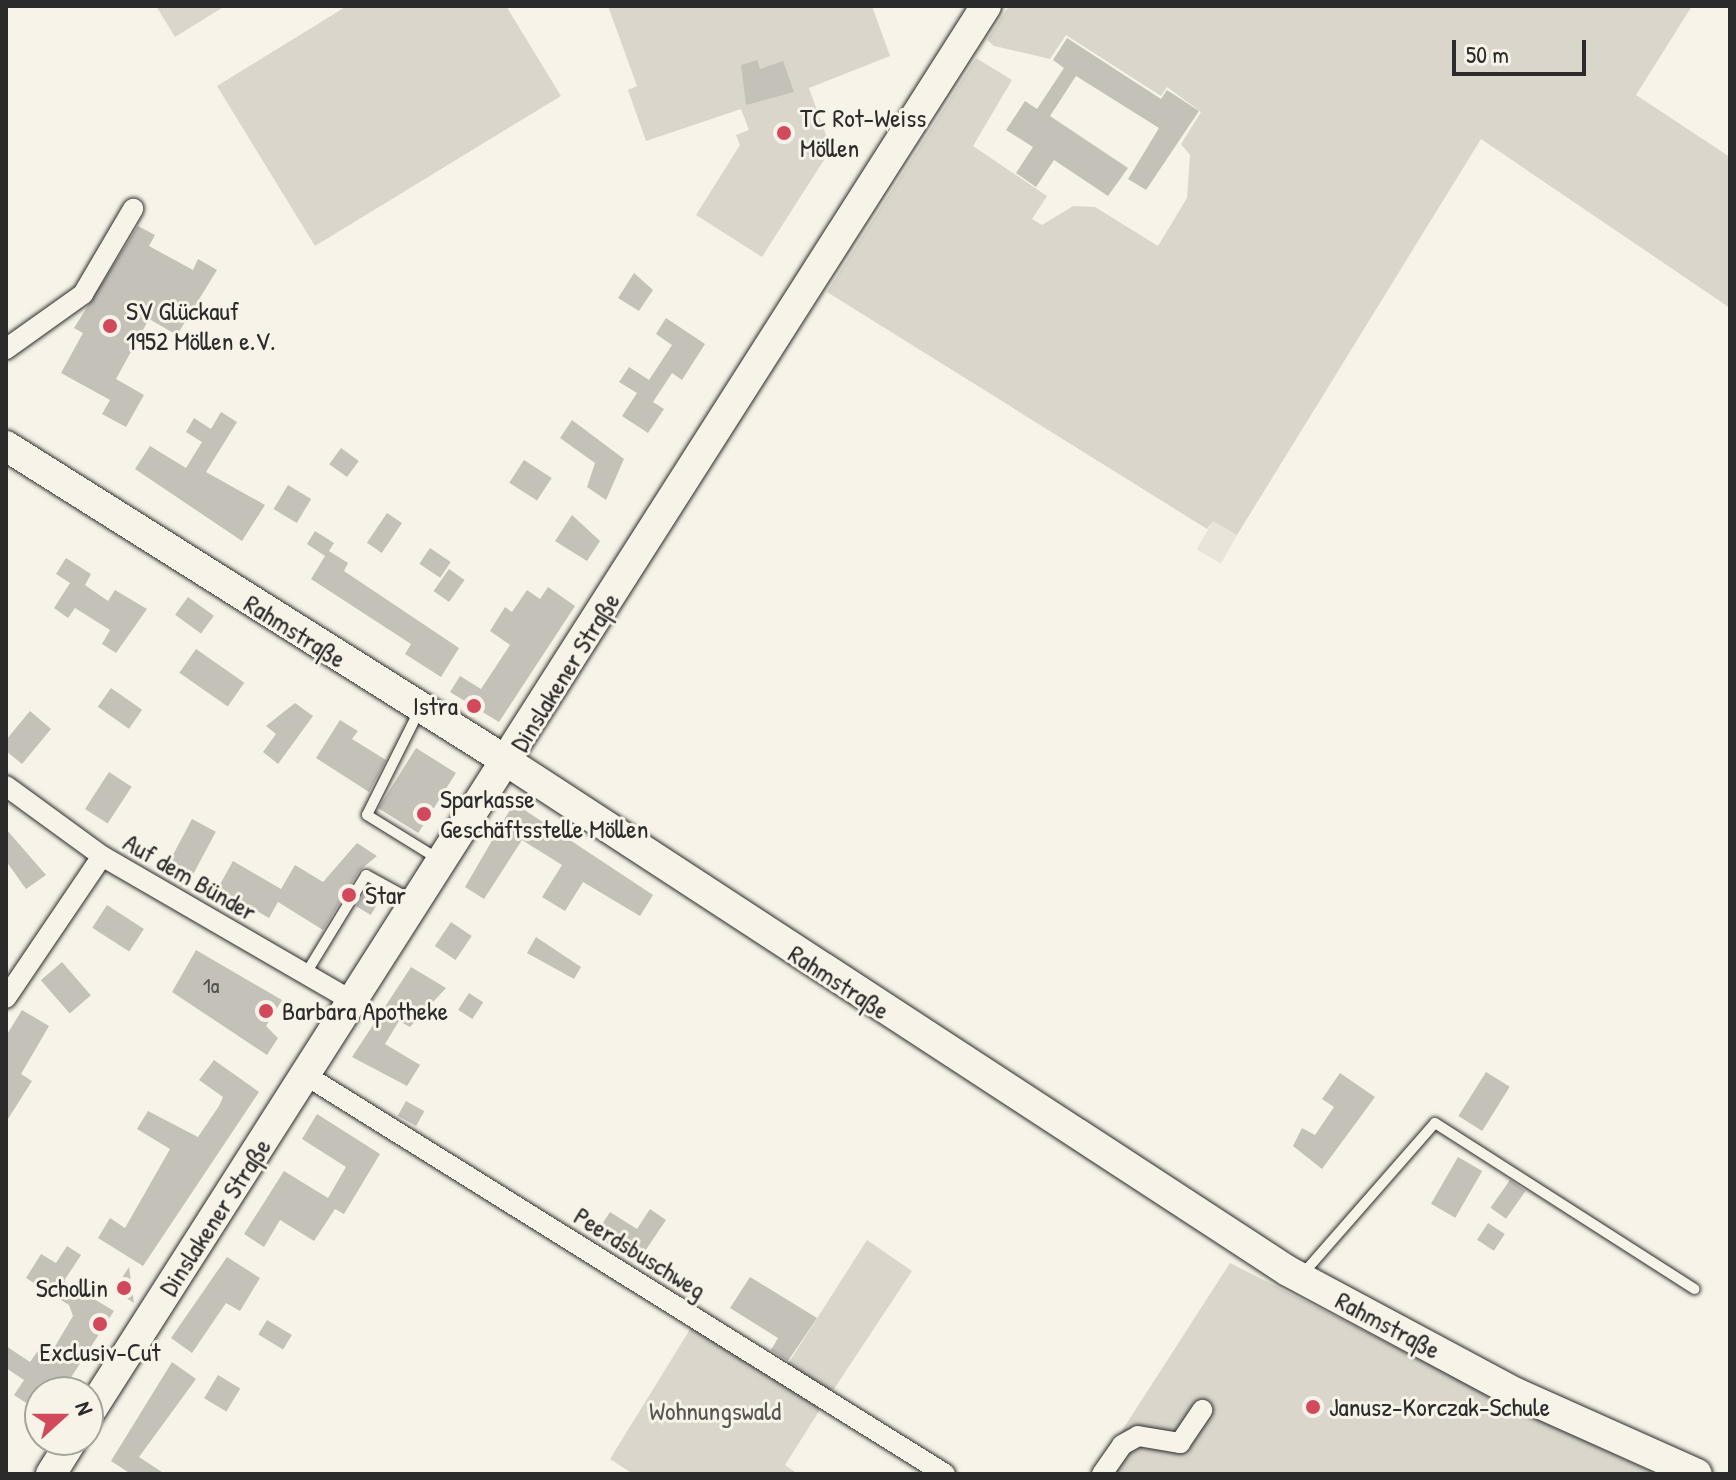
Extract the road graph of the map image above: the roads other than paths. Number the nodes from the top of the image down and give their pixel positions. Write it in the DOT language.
graph roads {
  1 [pos="986,6"];
  2 [pos="133,209"];
  3 [pos="6,349"];
  4 [pos="6,446"];
  5 [pos="420,709"];
  6 [pos="508,762"];
  7 [pos="6,786"];
  8 [pos="102,856"];
  9 [pos="444,862"];
  10 [pos="417,903"];
  11 [pos="305,975"];
  12 [pos="6,998"];
  13 [pos="354,1002"];
  14 [pos="307,1076"];
  15 [pos="1300,1278"];
  16 [pos="1695,1289"];
  17 [pos="104,1390"];
  18 [pos="1202,1410"];
  19 [pos="62,1456"];
  20 [pos="51,1474"];
  21 [pos="945,1474"];
  22 [pos="1102,1474"];
  23 [pos="1697,1474"];
  1 -- 6 [label="main road, Dinslakener Straße"];
  2 -- 3 [label="street"];
  4 -- 5 [label="main road, Rahmstraße"];
  5 -- 6 [label="main road, Rahmstraße"];
  5 -- 9 [label="lane"];
  6 -- 9 [label="main road, Dinslakener Straße"];
  6 -- 15 [label="main road, Rahmstraße"];
  7 -- 8 [label="street, Auf dem Bünder"];
  8 -- 11 [label="street, Auf dem Bünder"];
  8 -- 12 [label="street"];
  9 -- 10 [label="main road, Dinslakener Straße"];
  10 -- 11 [label="lane"];
  10 -- 13 [label="main road, Dinslakener Straße"];
  11 -- 13 [label="street, Auf dem Bünder"];
  13 -- 14 [label="main road, Dinslakener Straße"];
  14 -- 17 [label="main road, Dinslakener Straße"];
  14 -- 21 [label="street, Peerdsbuschweg"];
  15 -- 16 [label="lane"];
  15 -- 23 [label="main road, Rahmstraße"];
  18 -- 22 [label="street"];
  19 -- 20 [label="main road"];
}
